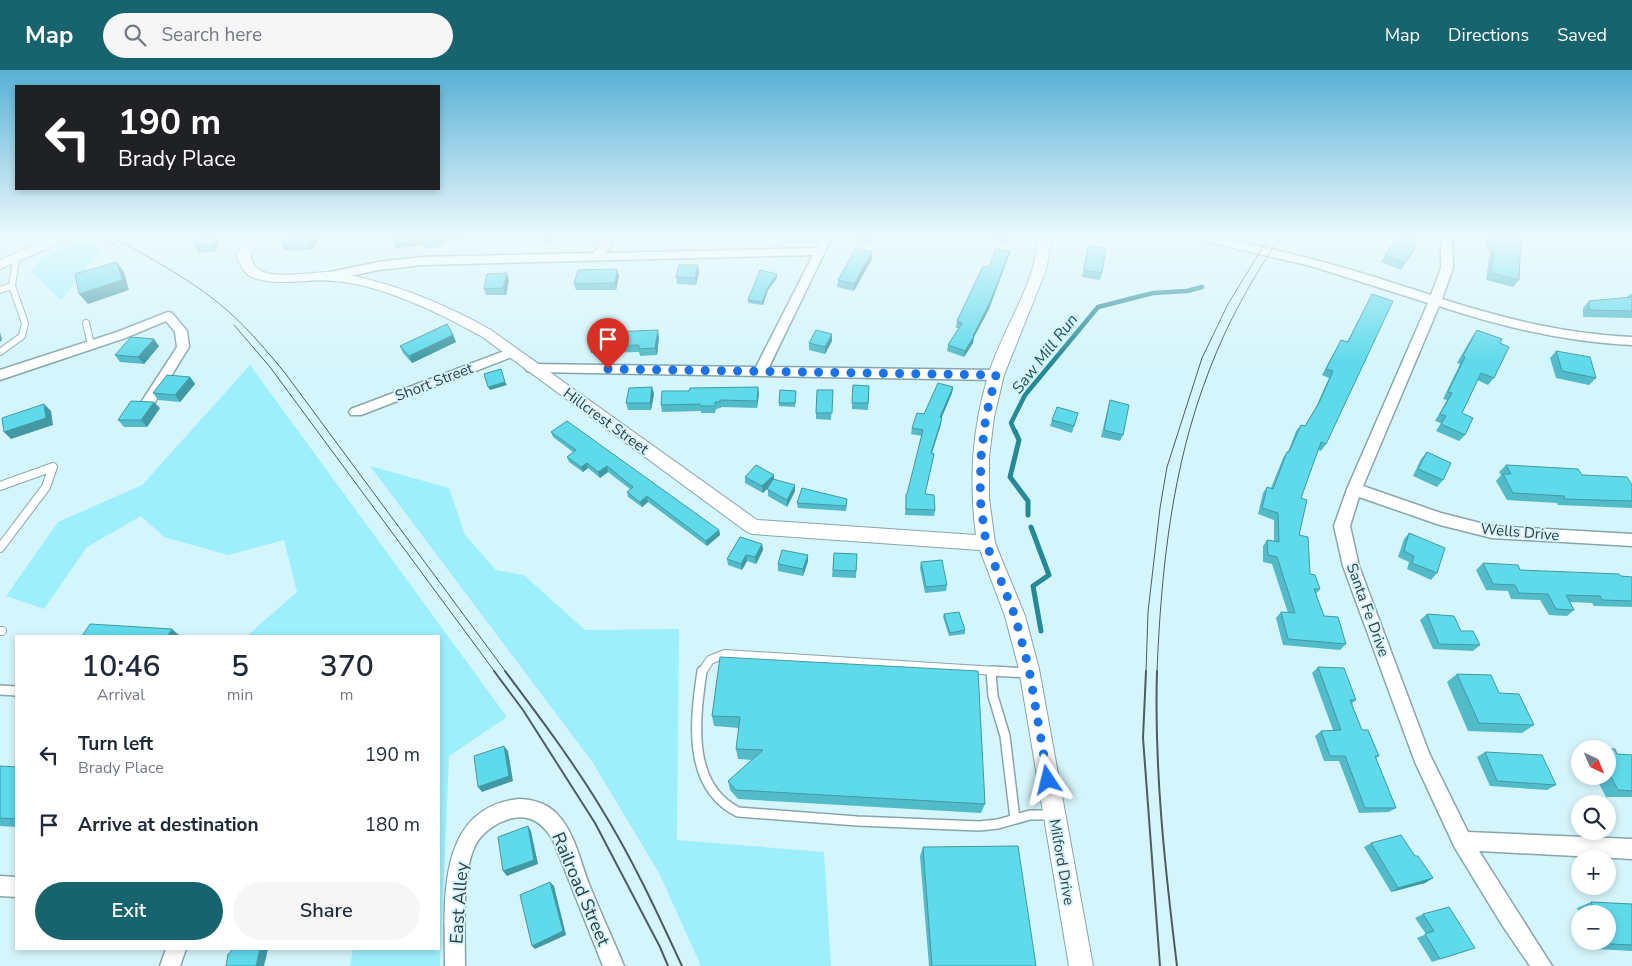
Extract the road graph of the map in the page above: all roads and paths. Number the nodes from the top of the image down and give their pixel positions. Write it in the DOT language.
graph roads {
  1 [pos="13,279"];
  2 [pos="344,279"];
  3 [pos="805,279"];
  4 [pos="1035,279"];
  5 [pos="1368,279"];
  6 [pos="1443,279"];
  7 [pos="0,282"];
  8 [pos="12,286"];
  9 [pos="0,290"];
  10 [pos="1435,301"];
  11 [pos="86,323"];
  12 [pos="1632,341"];
  13 [pos="91,345"];
  14 [pos="0,352"];
  15 [pos="512,352"];
  16 [pos="532,368"];
  17 [pos="760,372"];
  18 [pos="0,375"];
  19 [pos="996,375"];
  20 [pos="147,404"];
  21 [pos="356,412"];
  22 [pos="0,486"];
  23 [pos="1354,489"];
  24 [pos="1632,540"];
  25 [pos="986,543"];
  26 [pos="0,548"];
  27 [pos="991,672"];
  28 [pos="1029,673"];
  29 [pos="0,690"];
  30 [pos="15,691"];
  31 [pos="515,807"];
  32 [pos="1054,815"];
  33 [pos="1015,819"];
  34 [pos="1462,841"];
  35 [pos="1632,849"];
  36 [pos="0,886"];
  37 [pos="15,887"];
  38 [pos="176,950"];
  39 [pos="170,966"];
  40 [pos="455,966"];
  41 [pos="614,966"];
  42 [pos="1081,966"];
  43 [pos="1542,966"];
  1 -- 8 [label="lane"];
  2 -- 15 [label="street, Hillcrest Street"];
  3 -- 17 [label="street"];
  4 -- 19 [label="street, Milford Drive"];
  5 -- 10 [label="street"];
  6 -- 10 [label="street, Santa Fe Drive"];
  7 -- 8 [label="lane"];
  8 -- 9 [label="lane"];
  8 -- 14 [label="lane"];
  10 -- 12 [label="street"];
  10 -- 23 [label="street, Santa Fe Drive"];
  11 -- 13 [label="lane"];
  13 -- 18 [label="street"];
  13 -- 20 [label="street"];
  15 -- 16 [label="street, Hillcrest Street"];
  15 -- 21 [label="street, Short Street"];
  16 -- 17 [label="street"];
  16 -- 25 [label="street, Hillcrest Street"];
  17 -- 19 [label="street"];
  19 -- 25 [label="street, Milford Drive"];
  22 -- 26 [label="lane"];
  23 -- 24 [label="street, Wells Drive"];
  23 -- 34 [label="street, Santa Fe Drive"];
  25 -- 28 [label="street, Milford Drive"];
  27 -- 28 [label="lane"];
  27 -- 33 [label="lane"];
  27 -- 33 [label="lane"];
  28 -- 32 [label="street, Milford Drive"];
  29 -- 30 [label="lane"];
  31 -- 40 [label="street, East Alley"];
  31 -- 41 [label="street, Railroad Street"];
  32 -- 33 [label="lane"];
  32 -- 42 [label="street, Milford Drive"];
  34 -- 35 [label="street"];
  34 -- 43 [label="street, Santa Fe Drive"];
  36 -- 37 [label="street"];
  38 -- 39 [label="street"];
}
